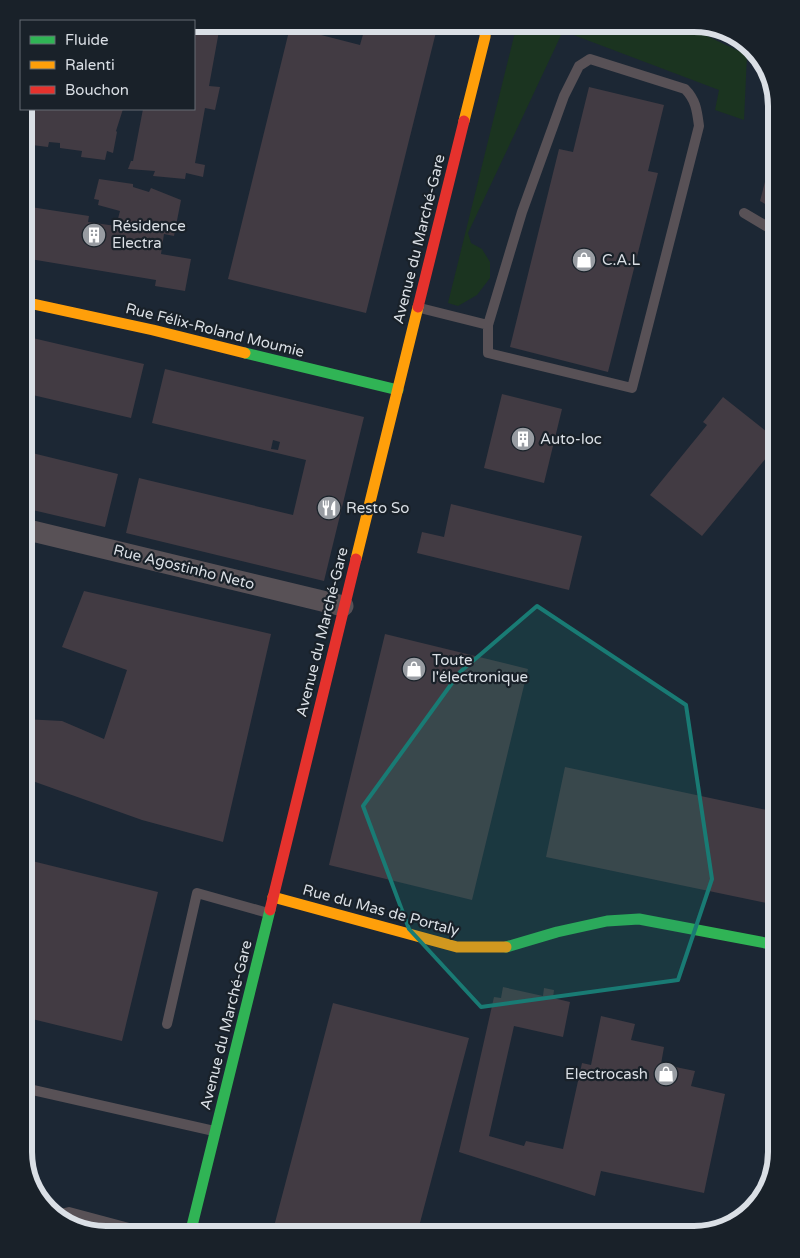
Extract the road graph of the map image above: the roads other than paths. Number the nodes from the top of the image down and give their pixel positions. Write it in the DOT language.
graph roads {
  1 [pos="485,33"];
  2 [pos="487,33"];
  3 [pos="485,37"];
  4 [pos="744,213"];
  5 [pos="768,227"];
  6 [pos="33,304"];
  7 [pos="417,307"];
  8 [pos="488,325"];
  9 [pos="398,390"];
  10 [pos="33,531"];
  11 [pos="343,606"];
  12 [pos="273,897"];
  13 [pos="269,913"];
  14 [pos="768,943"];
  15 [pos="167,1024"];
  16 [pos="33,1090"];
  17 [pos="215,1131"];
  18 [pos="65,1213"];
  19 [pos="118,1225"];
  20 [pos="192,1225"];
  1 -- 3 [label="street, Avenue du Marché-Gare"];
  2 -- 3 [label="street, Avenue du Marché-Gare"];
  3 -- 7 [label="street, Avenue du Marché-Gare"];
  4 -- 5 [label="lane"];
  6 -- 9 [label="street, Rue Félix-Roland Moumie"];
  7 -- 8 [label="lane"];
  7 -- 9 [label="street, Avenue du Marché-Gare"];
  8 -- 8 [label="lane"];
  9 -- 11 [label="street, Avenue du Marché-Gare"];
  10 -- 11 [label="street, Rue Agostinho Neto"];
  11 -- 12 [label="street, Avenue du Marché-Gare"];
  12 -- 13 [label="street, Avenue du Marché-Gare"];
  12 -- 14 [label="street, Rue du Mas de Portaly"];
  13 -- 15 [label="lane"];
  13 -- 17 [label="street, Avenue du Marché-Gare"];
  16 -- 17 [label="lane"];
  17 -- 20 [label="street, Avenue du Marché-Gare"];
  18 -- 19 [label="lane"];
}
